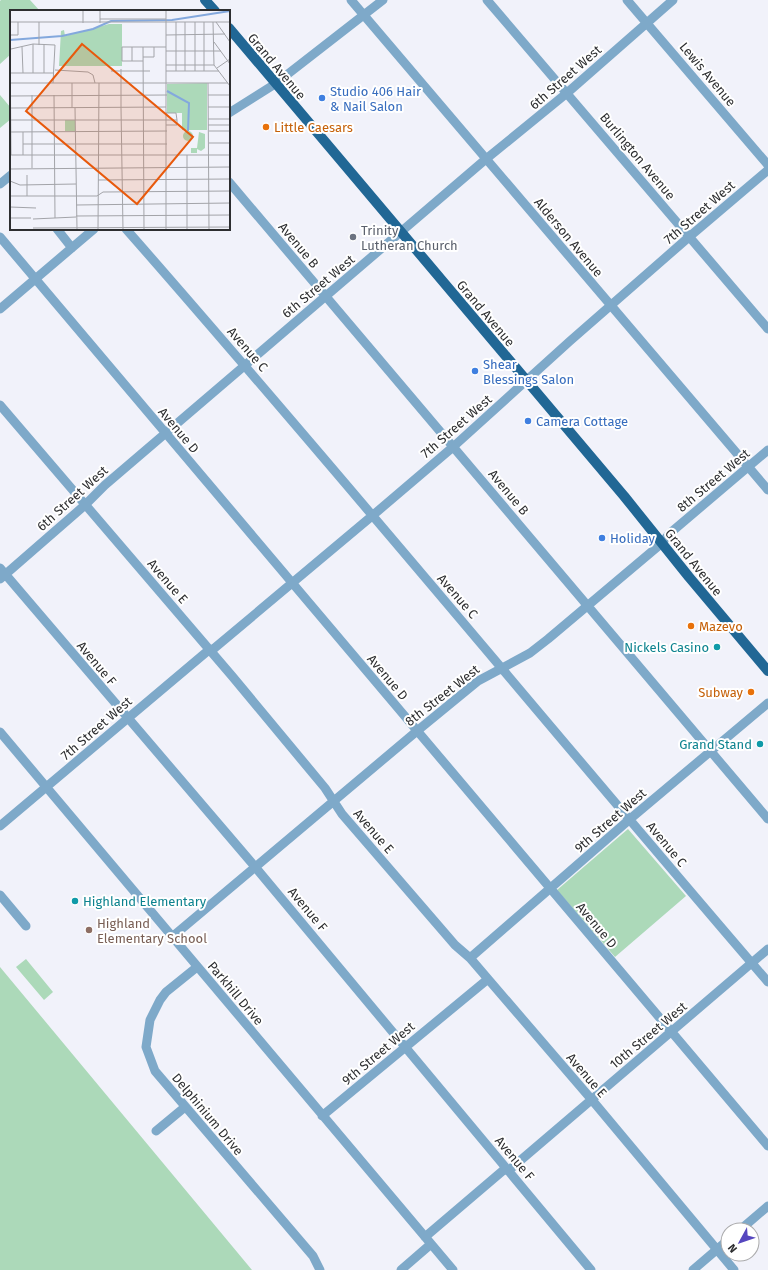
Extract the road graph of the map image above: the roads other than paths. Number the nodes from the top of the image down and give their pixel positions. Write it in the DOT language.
graph roads {
  1 [pos="205,0"];
  2 [pos="351,0"];
  3 [pos="383,0"];
  4 [pos="487,0"];
  5 [pos="627,0"];
  6 [pos="673,0"];
  7 [pos="213,10"];
  8 [pos="363,15"];
  9 [pos="647,23"];
  10 [pos="230,29"];
  11 [pos="275,84"];
  12 [pos="567,94"];
  13 [pos="230,112"];
  14 [pos="486,159"];
  15 [pos="768,165"];
  16 [pos="768,170"];
  17 [pos="10,176"];
  18 [pos="230,183"];
  19 [pos="0,184"];
  20 [pos="58,230"];
  21 [pos="93,230"];
  22 [pos="127,230"];
  23 [pos="401,232"];
  24 [pos="689,236"];
  25 [pos="0,237"];
  26 [pos="72,248"];
  27 [pos="36,280"];
  28 [pos="325,296"];
  29 [pos="611,306"];
  30 [pos="0,309"];
  31 [pos="768,329"];
  32 [pos="245,365"];
  33 [pos="526,381"];
  34 [pos="0,405"];
  35 [pos="165,433"];
  36 [pos="453,447"];
  37 [pos="768,450"];
  38 [pos="748,467"];
  39 [pos="768,490"];
  40 [pos="85,505"];
  41 [pos="372,516"];
  42 [pos="662,543"];
  43 [pos="2,574"];
  44 [pos="292,583"];
  45 [pos="587,606"];
  46 [pos="210,650"];
  47 [pos="501,668"];
  48 [pos="768,671"];
  49 [pos="768,703"];
  50 [pos="127,718"];
  51 [pos="417,731"];
  52 [pos="0,732"];
  53 [pos="710,751"];
  54 [pos="47,787"];
  55 [pos="334,801"];
  56 [pos="630,819"];
  57 [pos="768,819"];
  58 [pos="0,826"];
  59 [pos="255,867"];
  60 [pos="550,889"];
  61 [pos="0,895"];
  62 [pos="26,926"];
  63 [pos="172,937"];
  64 [pos="768,949"];
  65 [pos="470,958"];
  66 [pos="752,963"];
  67 [pos="197,966"];
  68 [pos="488,979"];
  69 [pos="768,982"];
  70 [pos="671,1032"];
  71 [pos="406,1047"];
  72 [pos="592,1100"];
  73 [pos="185,1107"];
  74 [pos="322,1116"];
  75 [pos="156,1130"];
  76 [pos="768,1146"];
  77 [pos="507,1170"];
  78 [pos="768,1206"];
  79 [pos="749,1222"];
  80 [pos="425,1237"];
  81 [pos="431,1244"];
  82 [pos="720,1247"];
  83 [pos="717,1250"];
  84 [pos="320,1270"];
  85 [pos="401,1270"];
  86 [pos="453,1270"];
  87 [pos="591,1270"];
  88 [pos="693,1270"];
  89 [pos="734,1270"];
  1 -- 7 [label="main road"];
  2 -- 8 [label="street, Alderson Avenue"];
  3 -- 8 [label="street"];
  4 -- 12 [label="street, Burlington Avenue"];
  5 -- 9 [label="street, Lewis Avenue"];
  6 -- 9 [label="street, 6th Street West"];
  8 -- 11 [label="street"];
  8 -- 14 [label="street, Alderson Avenue"];
  9 -- 12 [label="street, 6th Street West"];
  9 -- 15 [label="street, Lewis Avenue"];
  10 -- 11 [label="main road, Grand Avenue"];
  11 -- 13 [label="street"];
  11 -- 23 [label="main road, Grand Avenue"];
  12 -- 14 [label="street, 6th Street West"];
  12 -- 24 [label="street, Burlington Avenue"];
  14 -- 23 [label="street, 6th Street West"];
  14 -- 29 [label="street, Alderson Avenue"];
  16 -- 24 [label="street, 7th Street West"];
  17 -- 19 [label="street"];
  18 -- 28 [label="street, Avenue B"];
  20 -- 26 [label="street"];
  21 -- 26 [label="street"];
  22 -- 32 [label="street, Avenue C"];
  23 -- 28 [label="street, 6th Street West"];
  23 -- 33 [label="main road, Grand Avenue"];
  24 -- 29 [label="street, 7th Street West"];
  24 -- 31 [label="street, Burlington Avenue"];
  25 -- 27 [label="street, Avenue D"];
  26 -- 27 [label="street"];
  27 -- 30 [label="street"];
  27 -- 35 [label="street, Avenue D"];
  28 -- 32 [label="street, 6th Street West"];
  28 -- 36 [label="street, Avenue B"];
  29 -- 33 [label="street, 7th Street West"];
  29 -- 38 [label="street, Alderson Avenue"];
  32 -- 35 [label="street, 6th Street West"];
  32 -- 41 [label="street, Avenue C"];
  33 -- 36 [label="street, 7th Street West"];
  33 -- 42 [label="main road, Grand Avenue"];
  34 -- 40 [label="street, Avenue E"];
  35 -- 40 [label="street, 6th Street West"];
  35 -- 44 [label="street, Avenue D"];
  36 -- 41 [label="street, 7th Street West"];
  36 -- 45 [label="street, Avenue B"];
  37 -- 38 [label="street, 8th Street West"];
  38 -- 39 [label="street, Alderson Avenue"];
  38 -- 42 [label="street, 8th Street West"];
  40 -- 43 [label="street, 6th Street West"];
  40 -- 46 [label="street, Avenue E"];
  41 -- 44 [label="street, 7th Street West"];
  41 -- 47 [label="street, Avenue C"];
  42 -- 45 [label="street, 8th Street West"];
  42 -- 48 [label="main road, Grand Avenue"];
  43 -- 50 [label="street, Avenue F"];
  44 -- 46 [label="street, 7th Street West"];
  44 -- 51 [label="street, Avenue D"];
  45 -- 47 [label="street, 8th Street West"];
  45 -- 53 [label="street, Avenue B"];
  46 -- 50 [label="street, 7th Street West"];
  46 -- 55 [label="street, Avenue E"];
  47 -- 51 [label="street, 8th Street West"];
  47 -- 56 [label="street, Avenue C"];
  49 -- 53 [label="street, 9th Street West"];
  50 -- 54 [label="street, 7th Street West"];
  50 -- 59 [label="street, Avenue F"];
  51 -- 55 [label="street, 8th Street West"];
  51 -- 60 [label="street, Avenue D"];
  52 -- 54 [label="street, Parkhill Drive"];
  53 -- 56 [label="street, 9th Street West"];
  53 -- 57 [label="street, Avenue B"];
  54 -- 58 [label="street, 7th Street West"];
  54 -- 63 [label="street, Parkhill Drive"];
  55 -- 59 [label="street, 8th Street West"];
  55 -- 65 [label="street, Avenue E"];
  56 -- 60 [label="street, 9th Street West"];
  56 -- 66 [label="street, Avenue C"];
  59 -- 63 [label="street, 8th Street West"];
  59 -- 71 [label="street, Avenue F"];
  60 -- 65 [label="street, 9th Street West"];
  60 -- 70 [label="street, Avenue D"];
  61 -- 62 [label="street"];
  63 -- 67 [label="street, Parkhill Drive"];
  64 -- 66 [label="street, 10th Street West"];
  65 -- 68 [label="street, Avenue E"];
  66 -- 69 [label="street, Avenue C"];
  66 -- 70 [label="street, 10th Street West"];
  67 -- 73 [label="street, Delphinium Drive"];
  67 -- 74 [label="street, Parkhill Drive"];
  68 -- 71 [label="street, 9th Street West"];
  68 -- 72 [label="street, Avenue E"];
  70 -- 72 [label="street, 10th Street West"];
  70 -- 76 [label="street, Avenue D"];
  71 -- 74 [label="street, 9th Street West"];
  71 -- 77 [label="street, Avenue F"];
  72 -- 77 [label="street, 10th Street West"];
  72 -- 83 [label="street, Avenue E"];
  73 -- 75 [label="street"];
  73 -- 84 [label="street, Delphinium Drive"];
  74 -- 80 [label="street, Parkhill Drive"];
  77 -- 80 [label="street, 10th Street West"];
  77 -- 87 [label="street, Avenue F"];
  78 -- 79 [label="street"];
  80 -- 81 [label="street, Parkhill Drive"];
  81 -- 85 [label="street"];
  81 -- 86 [label="street, Parkhill Drive"];
  82 -- 83 [label="street"];
  83 -- 88 [label="street"];
  83 -- 89 [label="street, Avenue E"];
}
